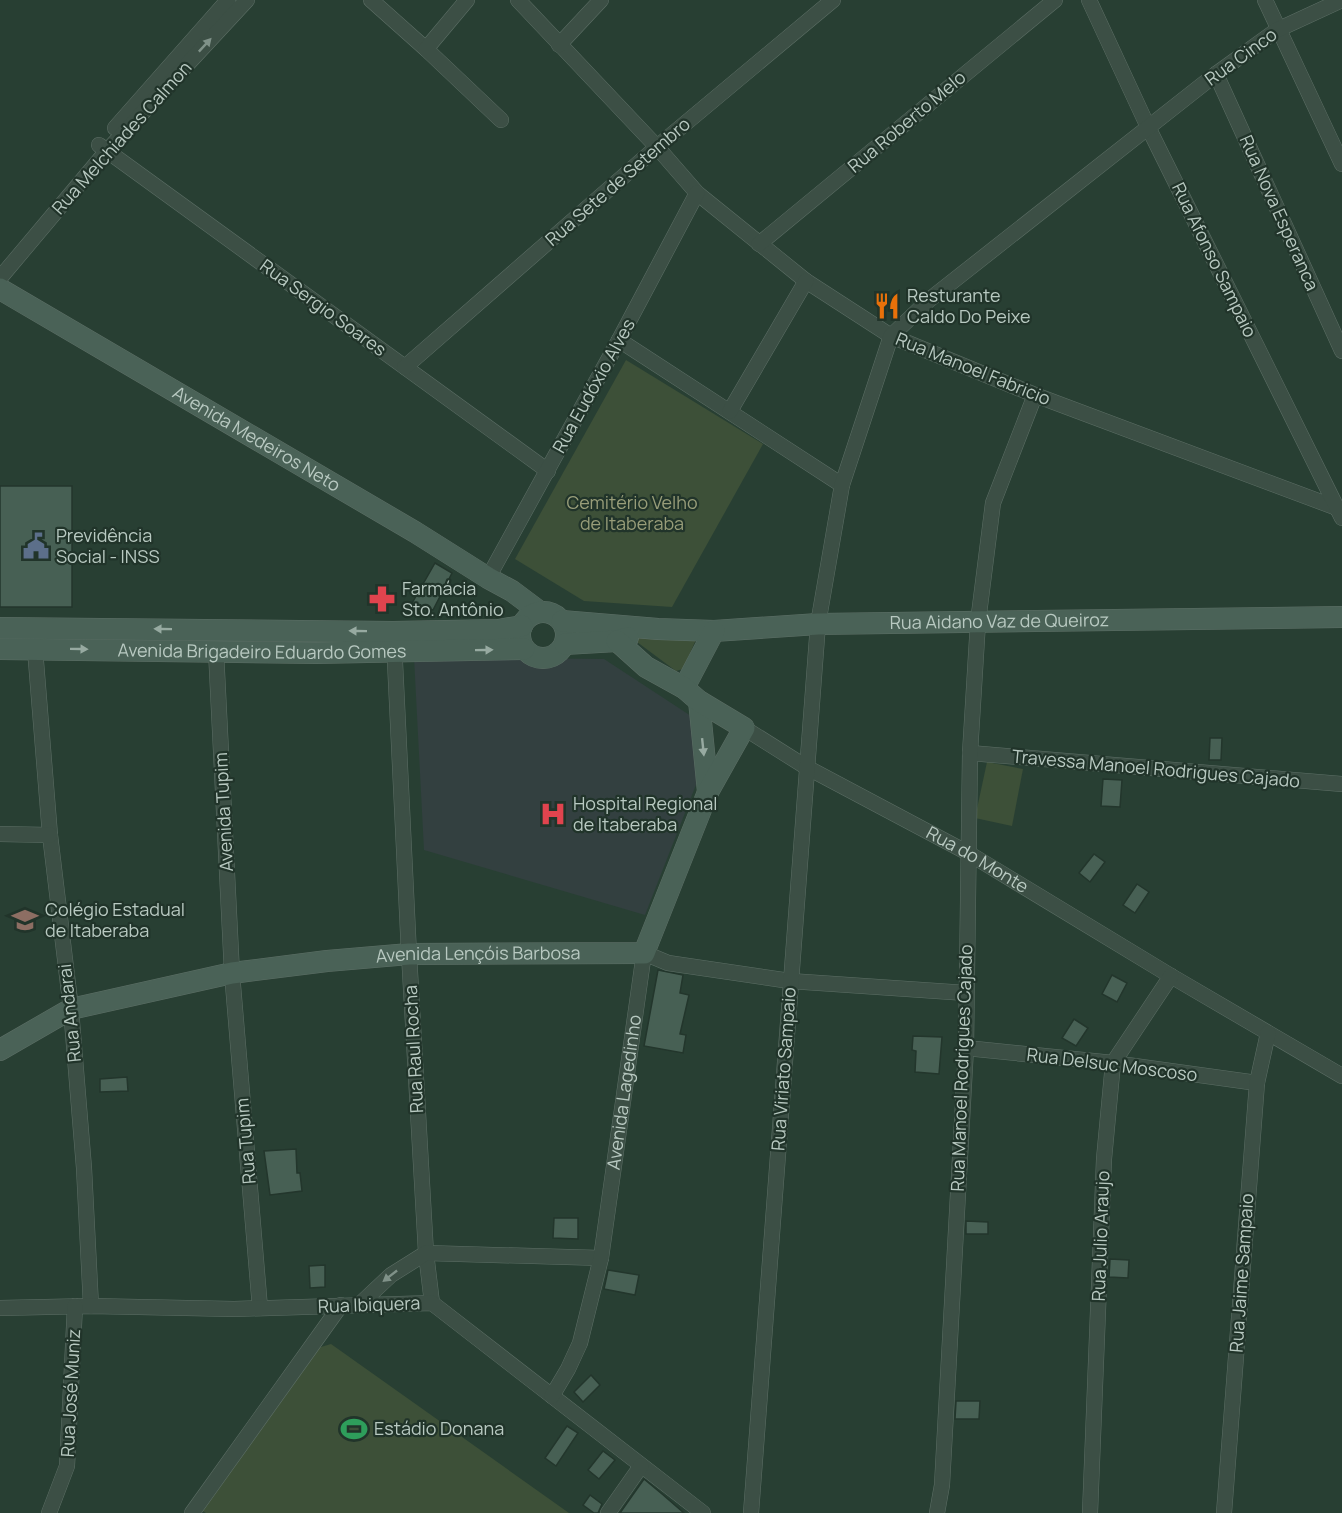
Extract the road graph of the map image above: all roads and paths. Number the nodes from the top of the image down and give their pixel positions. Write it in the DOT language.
graph roads {
  1 [pos="228,0"];
  2 [pos="247,0"];
  3 [pos="371,0"];
  4 [pos="466,0"];
  5 [pos="518,0"];
  6 [pos="601,0"];
  7 [pos="833,0"];
  8 [pos="1055,0"];
  9 [pos="1089,0"];
  10 [pos="1265,0"];
  11 [pos="1342,0"];
  12 [pos="1277,30"];
  13 [pos="559,45"];
  14 [pos="426,49"];
  15 [pos="1216,74"];
  16 [pos="501,120"];
  17 [pos="1148,128"];
  18 [pos="657,147"];
  19 [pos="102,148"];
  20 [pos="1342,164"];
  21 [pos="697,193"];
  22 [pos="759,244"];
  23 [pos="0,265"];
  24 [pos="0,278"];
  25 [pos="806,281"];
  26 [pos="0,289"];
  27 [pos="891,336"];
  28 [pos="619,340"];
  29 [pos="1342,351"];
  30 [pos="405,367"];
  31 [pos="1035,395"];
  32 [pos="730,411"];
  33 [pos="548,471"];
  34 [pos="842,485"];
  35 [pos="1339,513"];
  36 [pos="488,578"];
  37 [pos="1342,617"];
  38 [pos="529,619"];
  39 [pos="562,621"];
  40 [pos="978,622"];
  41 [pos="818,624"];
  42 [pos="0,628"];
  43 [pos="658,629"];
  44 [pos="316,630"];
  45 [pos="714,631"];
  46 [pos="394,641"];
  47 [pos="456,641"];
  48 [pos="616,641"];
  49 [pos="47,642"];
  50 [pos="565,644"];
  51 [pos="0,648"];
  52 [pos="525,650"];
  53 [pos="216,651"];
  54 [pos="316,653"];
  55 [pos="692,695"];
  56 [pos="744,728"];
  57 [pos="970,753"];
  58 [pos="806,767"];
  59 [pos="1342,784"];
  60 [pos="708,792"];
  61 [pos="0,834"];
  62 [pos="50,835"];
  63 [pos="968,853"];
  64 [pos="644,953"];
  65 [pos="409,954"];
  66 [pos="232,973"];
  67 [pos="1171,976"];
  68 [pos="790,981"];
  69 [pos="966,993"];
  70 [pos="71,1009"];
  71 [pos="1268,1033"];
  72 [pos="966,1048"];
  73 [pos="0,1050"];
  74 [pos="1113,1063"];
  75 [pos="1337,1073"];
  76 [pos="1257,1083"];
  77 [pos="1342,1084"];
  78 [pos="426,1253"];
  79 [pos="601,1258"];
  80 [pos="432,1303"];
  81 [pos="341,1305"];
  82 [pos="359,1305"];
  83 [pos="75,1306"];
  84 [pos="91,1306"];
  85 [pos="0,1308"];
  86 [pos="260,1308"];
  87 [pos="552,1396"];
  88 [pos="641,1466"];
  89 [pos="49,1513"];
  90 [pos="192,1513"];
  91 [pos="608,1513"];
  92 [pos="703,1513"];
  93 [pos="752,1513"];
  94 [pos="937,1513"];
  95 [pos="1090,1513"];
  96 [pos="1224,1513"];
  1 -- 19 [label="street, Rua Melchiades Calmon"];
  19 -- 2 [label="street, Rua Melchiades Calmon, one-way"];
  3 -- 14 [label="street"];
  4 -- 14 [label="street"];
  5 -- 13 [label="street, Rua Manoel Fabricio"];
  6 -- 13 [label="street"];
  7 -- 18 [label="street, Rua Sete de Setembro"];
  8 -- 22 [label="street, Rua Roberto Melo"];
  9 -- 17 [label="street, Rua Afonso Sampaio"];
  10 -- 12 [label="street"];
  11 -- 12 [label="street, Rua Cinco"];
  12 -- 15 [label="street, Rua Cinco"];
  12 -- 20 [label="street"];
  13 -- 18 [label="street, Rua Manoel Fabricio"];
  14 -- 16 [label="street"];
  15 -- 17 [label="street, Rua Cinco"];
  15 -- 29 [label="street, Rua Nova Esperanca"];
  17 -- 27 [label="street, Rua Cinco"];
  17 -- 35 [label="street, Rua Afonso Sampaio"];
  18 -- 21 [label="street, Rua Manoel Fabricio"];
  18 -- 30 [label="street, Rua Sete de Setembro"];
  19 -- 23 [label="street, Rua Melchiades Calmon"];
  19 -- 24 [label="street, Rua Melchiades Calmon"];
  19 -- 30 [label="street, Rua Sergio Soares"];
  21 -- 22 [label="street, Rua Manoel Fabricio"];
  21 -- 28 [label="street, Rua Eudóxio Alves"];
  22 -- 25 [label="street, Rua Manoel Fabricio"];
  25 -- 27 [label="street, Rua Manoel Fabricio"];
  25 -- 32 [label="street"];
  26 -- 36 [label="street, Avenida Medeiros Neto"];
  27 -- 31 [label="street, Rua Manoel Fabricio"];
  27 -- 34 [label="street, Rua Viriato Sampaio"];
  28 -- 32 [label="street"];
  28 -- 33 [label="street, Rua Eudóxio Alves"];
  30 -- 33 [label="street, Rua Sergio Soares"];
  31 -- 35 [label="street, Rua Manoel Fabricio"];
  31 -- 40 [label="street, Rua Manoel Rodrigues Cajado"];
  32 -- 34 [label="street"];
  33 -- 36 [label="street, Rua Eudóxio Alves"];
  34 -- 41 [label="street, Rua Viriato Sampaio"];
  36 -- 38 [label="street, Avenida Medeiros Neto"];
  37 -- 40 [label="street, Rua Aidano Vaz de Queiroz"];
  38 -- 39 [label="street"];
  38 -- 47 [label="street, Avenida Brigadeiro Eduardo Gomes"];
  38 -- 52 [label="street"];
  39 -- 43 [label="street, Rua Aidano Vaz de Queiroz"];
  39 -- 50 [label="street"];
  40 -- 41 [label="street, Rua Aidano Vaz de Queiroz"];
  40 -- 57 [label="street, Rua Manoel Rodrigues Cajado"];
  41 -- 45 [label="street, Rua Aidano Vaz de Queiroz"];
  41 -- 58 [label="street, Rua Viriato Sampaio"];
  42 -- 49 [label="street, Avenida Brigadeiro Eduardo Gomes"];
  43 -- 45 [label="street, Rua Aidano Vaz de Queiroz"];
  43 -- 48 [label="street, Rua Aidano Vaz de Queiroz"];
  46 -- 44 [label="street, Avenida Brigadeiro Eduardo Gomes, one-way"];
  44 -- 49 [label="street, Avenida Brigadeiro Eduardo Gomes, one-way"];
  44 -- 54 [label="street"];
  45 -- 55 [label="street"];
  46 -- 47 [label="street, Avenida Brigadeiro Eduardo Gomes"];
  46 -- 54 [label="street, Avenida Brigadeiro Eduardo Gomes"];
  46 -- 65 [label="street, Rua Raul Rocha"];
  47 -- 52 [label="street, Avenida Brigadeiro Eduardo Gomes, one-way"];
  48 -- 50 [label="street, Rua Aidano Vaz de Queiroz"];
  48 -- 55 [label="street, Rua do Monte"];
  49 -- 51 [label="street, Avenida Brigadeiro Eduardo Gomes"];
  49 -- 53 [label="street, Avenida Brigadeiro Eduardo Gomes, one-way"];
  49 -- 62 [label="street, Rua Andarai"];
  50 -- 52 [label="street"];
  53 -- 54 [label="street, Avenida Brigadeiro Eduardo Gomes"];
  53 -- 66 [label="street, Avenida Tupim"];
  55 -- 56 [label="street, Rua do Monte"];
  55 -- 60 [label="street, Avenida Lagedinho, one-way"];
  56 -- 58 [label="street, Rua do Monte"];
  56 -- 60 [label="street, Avenida Lagedinho"];
  57 -- 59 [label="street, Travessa Manoel Rodrigues Cajado"];
  57 -- 63 [label="street, Rua Manoel Rodrigues Cajado"];
  58 -- 63 [label="street, Rua do Monte"];
  58 -- 68 [label="street, Rua Viriato Sampaio"];
  60 -- 64 [label="street, Avenida Lagedinho"];
  61 -- 62 [label="street"];
  62 -- 70 [label="street, Rua Andarai"];
  63 -- 67 [label="street, Rua do Monte"];
  63 -- 69 [label="street, Rua Manoel Rodrigues Cajado"];
  64 -- 65 [label="street, Avenida Lençóis Barbosa"];
  64 -- 68 [label="street, Avenida Lençóis Barbosa"];
  64 -- 79 [label="street, Avenida Lagedinho"];
  65 -- 66 [label="street, Avenida Lençóis Barbosa"];
  65 -- 78 [label="street, Rua Raul Rocha"];
  66 -- 70 [label="street, Avenida Lençóis Barbosa"];
  66 -- 86 [label="street, Rua Tupim"];
  67 -- 71 [label="street, Rua do Monte"];
  67 -- 74 [label="street, Rua Julio Araujo"];
  68 -- 69 [label="street, Avenida Lençóis Barbosa"];
  68 -- 93 [label="street, Rua Viriato Sampaio"];
  69 -- 72 [label="street, Rua Manoel Rodrigues Cajado"];
  70 -- 73 [label="street, Avenida Lençóis Barbosa"];
  70 -- 84 [label="street, Rua Andarai"];
  71 -- 75 [label="street, Rua do Monte"];
  71 -- 76 [label="street, Rua Jaime Sampaio"];
  72 -- 74 [label="street, Rua Delsuc Moscoso"];
  72 -- 94 [label="street, Rua Manoel Rodrigues Cajado"];
  74 -- 76 [label="street, Rua Delsuc Moscoso"];
  74 -- 95 [label="street, Rua Julio Araujo"];
  75 -- 77 [label="street"];
  76 -- 96 [label="street, Rua Jaime Sampaio"];
  78 -- 79 [label="street"];
  78 -- 80 [label="street, Rua Raul Rocha"];
  78 -- 82 [label="street, one-way"];
  79 -- 87 [label="street, Avenida Lagedinho"];
  80 -- 82 [label="street, Rua Ibiquera"];
  80 -- 87 [label="street, Rua Ibiquera"];
  81 -- 82 [label="street, Rua Ibiquera"];
  81 -- 86 [label="street, Rua Ibiquera"];
  81 -- 90 [label="street"];
  83 -- 84 [label="street, Rua Ibiquera"];
  83 -- 85 [label="street, Rua Ibiquera"];
  83 -- 89 [label="street, Rua José Muniz"];
  84 -- 86 [label="street, Rua Ibiquera"];
  87 -- 88 [label="street, Rua Ibiquera"];
  88 -- 91 [label="street"];
  88 -- 92 [label="street, Rua Ibiquera"];
}
